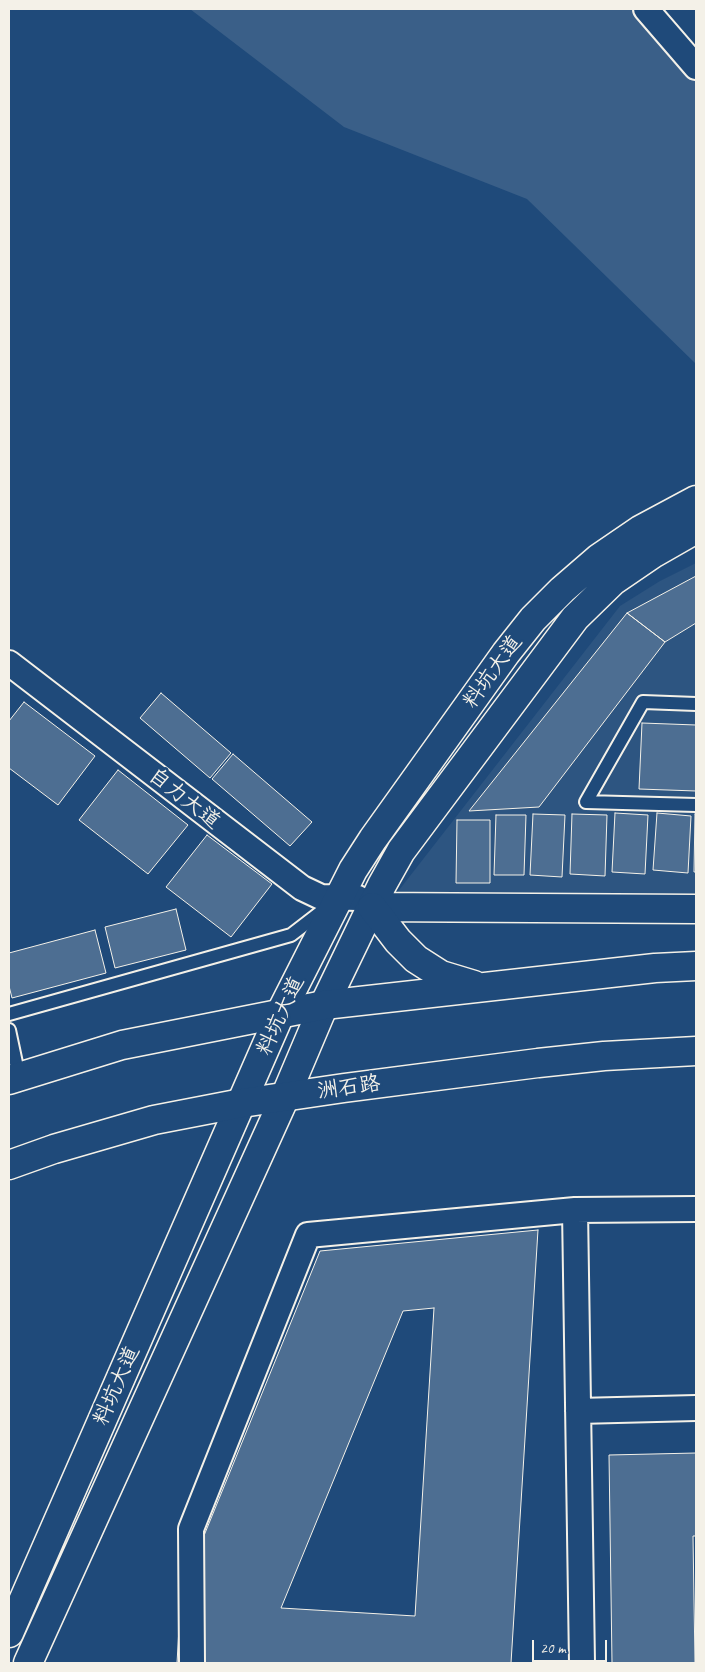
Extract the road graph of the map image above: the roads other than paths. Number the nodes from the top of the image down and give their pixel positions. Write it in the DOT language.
graph roads {
  1 [pos="646,9"];
  2 [pos="696,67"];
  3 [pos="696,500"];
  4 [pos="696,529"];
  5 [pos="9,663"];
  6 [pos="696,704"];
  7 [pos="696,805"];
  8 [pos="339,897"];
  9 [pos="372,907"];
  10 [pos="696,909"];
  11 [pos="696,966"];
  12 [pos="482,987"];
  13 [pos="324,1005"];
  14 [pos="280,1012"];
  15 [pos="9,1014"];
  16 [pos="9,1030"];
  17 [pos="696,1051"];
  18 [pos="14,1079"];
  19 [pos="285,1097"];
  20 [pos="242,1103"];
  21 [pos="9,1165"];
  22 [pos="696,1209"];
  23 [pos="576,1210"];
  24 [pos="696,1408"];
  25 [pos="578,1411"];
  26 [pos="9,1633"];
  27 [pos="28,1663"];
  28 [pos="192,1663"];
  29 [pos="582,1663"];
  1 -- 2 [label="street"];
  3 -- 8 [label="street, 料坑大道"];
  4 -- 9 [label="street, 料坑大道"];
  5 -- 8 [label="street, 自力大道"];
  6 -- 7 [label="lane"];
  8 -- 9 [label="street, 自力大道"];
  8 -- 14 [label="street, 料坑大道"];
  8 -- 15 [label="lane"];
  9 -- 10 [label="street"];
  9 -- 12 [label="street"];
  9 -- 13 [label="street, 料坑大道"];
  11 -- 12 [label="street"];
  12 -- 13 [label="street"];
  13 -- 14 [label="street"];
  13 -- 19 [label="street, 料坑大道"];
  14 -- 18 [label="street"];
  14 -- 20 [label="street, 料坑大道"];
  16 -- 18 [label="lane"];
  17 -- 19 [label="street, 洲石路"];
  19 -- 20 [label="street, 洲石路"];
  19 -- 27 [label="street, 料坑大道"];
  20 -- 21 [label="street, 洲石路"];
  20 -- 26 [label="street, 料坑大道"];
  22 -- 23 [label="street"];
  23 -- 25 [label="street"];
  23 -- 28 [label="street"];
  24 -- 25 [label="street"];
  25 -- 29 [label="street"];
}
